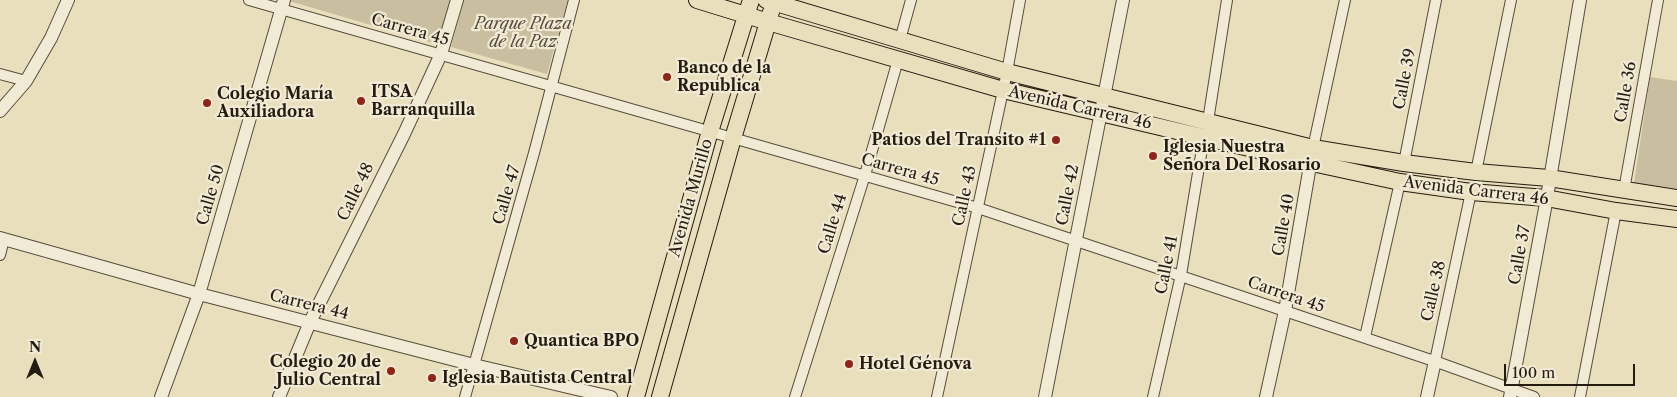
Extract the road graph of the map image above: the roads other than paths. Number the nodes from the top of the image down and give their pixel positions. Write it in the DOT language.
graph roads {
  1 [pos="68,0"];
  2 [pos="249,0"];
  3 [pos="456,0"];
  4 [pos="574,0"];
  5 [pos="697,0"];
  6 [pos="911,0"];
  7 [pos="1020,0"];
  8 [pos="1123,0"];
  9 [pos="1227,0"];
  10 [pos="1345,0"];
  11 [pos="1436,0"];
  12 [pos="1511,0"];
  13 [pos="1580,0"];
  14 [pos="1658,0"];
  15 [pos="772,1"];
  16 [pos="283,5"];
  17 [pos="749,8"];
  18 [pos="728,10"];
  19 [pos="767,22"];
  20 [pos="740,35"];
  21 [pos="900,40"];
  22 [pos="441,54"];
  23 [pos="898,60"];
  24 [pos="1007,72"];
  25 [pos="0,74"];
  26 [pos="26,81"];
  27 [pos="552,86"];
  28 [pos="1002,90"];
  29 [pos="1103,104"];
  30 [pos="0,111"];
  31 [pos="1206,129"];
  32 [pos="710,131"];
  33 [pos="733,137"];
  34 [pos="1312,155"];
  35 [pos="1404,163"];
  36 [pos="1476,172"];
  37 [pos="864,175"];
  38 [pos="1549,178"];
  39 [pos="1400,182"];
  40 [pos="1624,190"];
  41 [pos="1472,192"];
  42 [pos="1546,198"];
  43 [pos="1677,198"];
  44 [pos="978,208"];
  45 [pos="1616,211"];
  46 [pos="1677,219"];
  47 [pos="2,238"];
  48 [pos="1076,240"];
  49 [pos="0,255"];
  50 [pos="1182,275"];
  51 [pos="199,294"];
  52 [pos="1285,311"];
  53 [pos="310,322"];
  54 [pos="1365,337"];
  55 [pos="1435,361"];
  56 [pos="474,364"];
  57 [pos="1511,392"];
  58 [pos="162,397"];
  59 [pos="279,397"];
  60 [pos="465,397"];
  61 [pos="611,397"];
  62 [pos="636,397"];
  63 [pos="660,397"];
  64 [pos="795,397"];
  65 [pos="937,397"];
  66 [pos="1045,397"];
  67 [pos="1154,397"];
  68 [pos="1266,397"];
  69 [pos="1428,397"];
  70 [pos="1534,397"];
  71 [pos="1580,397"];
  1 -- 26 [label="street"];
  2 -- 16 [label="street, Carrera 45"];
  3 -- 22 [label="street, Calle 48"];
  4 -- 27 [label="street, Calle 47"];
  5 -- 18 [label="main road, Avenida Carrera 46"];
  6 -- 21 [label="street"];
  7 -- 24 [label="street, Calle 43"];
  8 -- 29 [label="street, Calle 42"];
  9 -- 31 [label="street, Calle 41"];
  10 -- 34 [label="street, Calle 40"];
  11 -- 35 [label="street, Calle 39"];
  12 -- 36 [label="street"];
  13 -- 38 [label="street, Calle 37"];
  14 -- 40 [label="street, Calle 36"];
  15 -- 19 [label="main road, Avenida Murillo"];
  15 -- 21 [label="main road, Avenida Carrera 46"];
  16 -- 22 [label="street, Carrera 45"];
  16 -- 51 [label="street, Calle 50"];
  17 -- 18 [label="main road, Avenida Carrera 46"];
  17 -- 19 [label="main road, Avenida Carrera 46"];
  17 -- 20 [label="main road, Avenida Murillo"];
  18 -- 20 [label="main road"];
  19 -- 23 [label="main road, Avenida Carrera 46"];
  19 -- 33 [label="main road, Avenida Murillo"];
  20 -- 32 [label="main road, Avenida Murillo"];
  21 -- 24 [label="main road, Avenida Carrera 46"];
  22 -- 27 [label="street, Carrera 45"];
  22 -- 53 [label="street, Calle 48"];
  23 -- 28 [label="main road, Avenida Carrera 46"];
  23 -- 37 [label="street, Calle 44"];
  24 -- 28 [label="street, Calle 43"];
  24 -- 29 [label="main road, Avenida Carrera 46"];
  25 -- 26 [label="street"];
  26 -- 30 [label="street"];
  27 -- 32 [label="street, Carrera 45"];
  27 -- 56 [label="street, Calle 47"];
  28 -- 29 [label="main road, Avenida Carrera 46"];
  28 -- 44 [label="street, Calle 43"];
  29 -- 31 [label="main road, Avenida Carrera 46"];
  29 -- 48 [label="street, Calle 42"];
  31 -- 34 [label="main road, Avenida Carrera 46"];
  31 -- 50 [label="street, Calle 41"];
  32 -- 33 [label="street, Carrera 45"];
  32 -- 62 [label="main road, Avenida Murillo"];
  33 -- 37 [label="street, Carrera 45"];
  33 -- 63 [label="main road, Avenida Murillo"];
  34 -- 35 [label="main road, Avenida Carrera 46"];
  34 -- 39 [label="main road, Avenida Carrera 46"];
  34 -- 52 [label="street, Calle 40"];
  35 -- 36 [label="main road, Avenida Carrera 46"];
  36 -- 38 [label="main road, Avenida Carrera 46"];
  37 -- 44 [label="street, Carrera 45"];
  37 -- 64 [label="street, Calle 44"];
  38 -- 40 [label="main road, Avenida Carrera 46"];
  38 -- 42 [label="street, Calle 37"];
  39 -- 41 [label="main road, Avenida Carrera 46"];
  39 -- 54 [label="street"];
  40 -- 43 [label="main road, Avenida Carrera 46"];
  41 -- 42 [label="main road, Avenida Carrera 46"];
  41 -- 55 [label="street, Calle 38"];
  42 -- 45 [label="main road, Avenida Carrera 46"];
  42 -- 57 [label="street, Calle 37"];
  44 -- 48 [label="street, Carrera 45"];
  44 -- 65 [label="street, Calle 43"];
  45 -- 46 [label="main road, Avenida Carrera 46"];
  45 -- 71 [label="street"];
  47 -- 49 [label="street"];
  47 -- 51 [label="street, Carrera 44"];
  48 -- 50 [label="street, Carrera 45"];
  48 -- 66 [label="street, Calle 42"];
  50 -- 52 [label="street, Carrera 45"];
  50 -- 67 [label="street, Calle 41"];
  51 -- 53 [label="street, Carrera 44"];
  51 -- 58 [label="street, Calle 50"];
  52 -- 54 [label="street, Carrera 45"];
  52 -- 68 [label="street, Calle 40"];
  53 -- 56 [label="street, Carrera 44"];
  53 -- 59 [label="street, Calle 48"];
  54 -- 55 [label="street, Carrera 45"];
  55 -- 57 [label="street, Carrera 45"];
  55 -- 69 [label="street, Calle 38"];
  56 -- 60 [label="street, Calle 47"];
  56 -- 61 [label="street, Carrera 44"];
  57 -- 70 [label="street, Carrera 45"];
}
